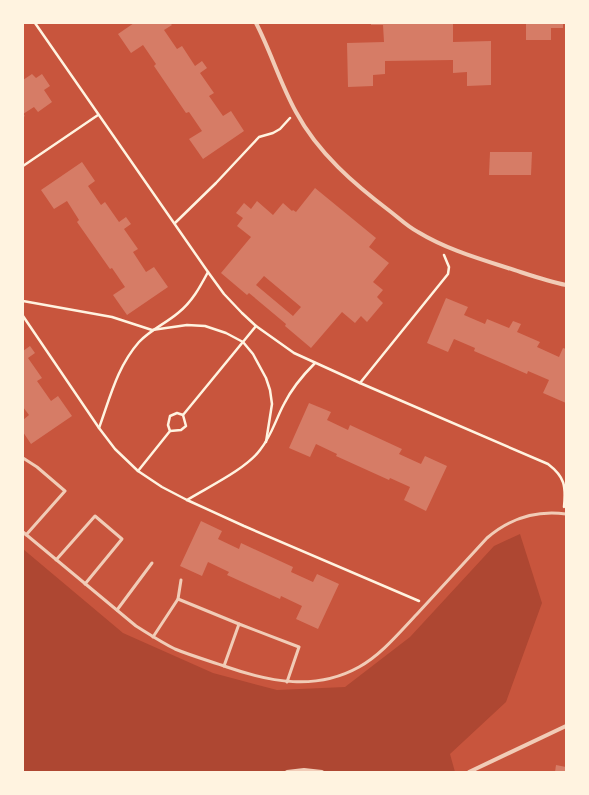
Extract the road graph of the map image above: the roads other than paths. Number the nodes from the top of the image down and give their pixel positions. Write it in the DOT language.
graph roads {
  1 [pos="256,23"];
  2 [pos="566,285"];
  3 [pos="23,458"];
  4 [pos="565,514"];
  5 [pos="24,534"];
  6 [pos="56,560"];
  7 [pos="152,563"];
  8 [pos="181,580"];
  9 [pos="85,584"];
  10 [pos="178,598"];
  11 [pos="117,610"];
  12 [pos="239,624"];
  13 [pos="153,637"];
  14 [pos="224,666"];
  15 [pos="287,682"];
  16 [pos="566,726"];
  17 [pos="287,772"];
  18 [pos="322,772"];
  19 [pos="469,772"];
  1 -- 2 [label="street"];
  3 -- 5 [label="lane"];
  4 -- 15 [label="lane"];
  5 -- 6 [label="lane"];
  6 -- 9 [label="lane"];
  6 -- 9 [label="lane"];
  7 -- 11 [label="lane"];
  8 -- 10 [label="lane"];
  9 -- 11 [label="lane"];
  10 -- 12 [label="lane"];
  10 -- 13 [label="lane"];
  11 -- 13 [label="lane"];
  12 -- 14 [label="lane"];
  12 -- 15 [label="lane"];
  13 -- 14 [label="lane"];
  14 -- 15 [label="lane"];
  16 -- 19 [label="street"];
  17 -- 18 [label="street"];
}
